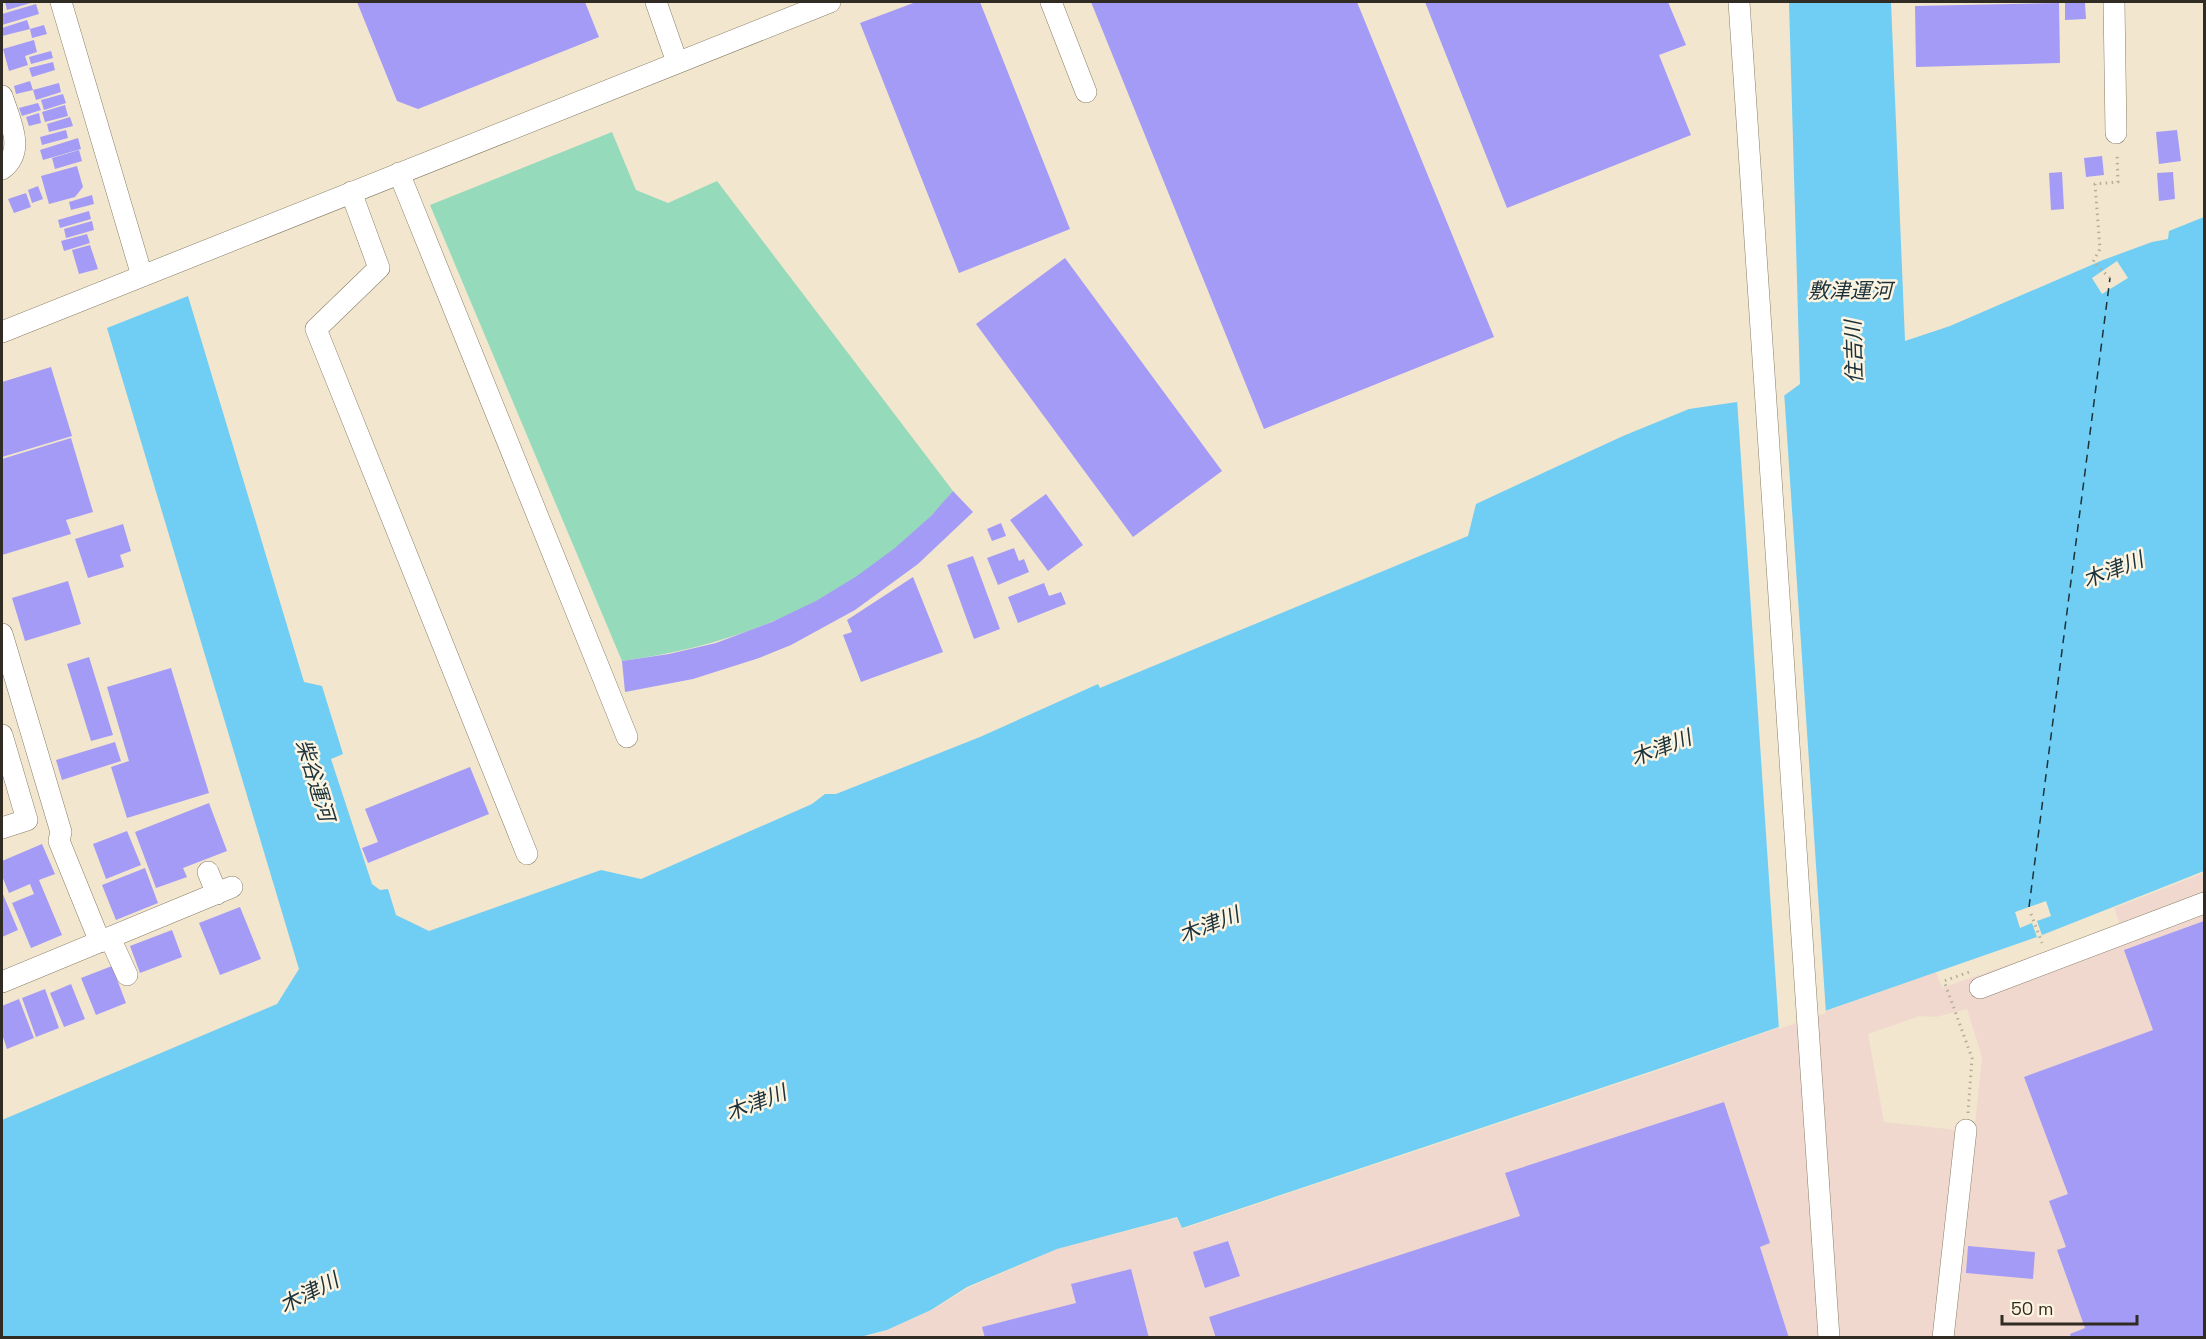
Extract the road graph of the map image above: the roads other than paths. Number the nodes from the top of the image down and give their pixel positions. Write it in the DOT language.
graph roads {
  1 [pos="61,2"];
  2 [pos="656,2"];
  3 [pos="830,2"];
  4 [pos="1052,2"];
  5 [pos="1738,2"];
  6 [pos="2114,2"];
  7 [pos="677,62"];
  8 [pos="1086,92"];
  9 [pos="2,96"];
  10 [pos="8,131"];
  11 [pos="2116,134"];
  12 [pos="2,169"];
  13 [pos="399,173"];
  14 [pos="351,192"];
  15 [pos="142,276"];
  16 [pos="2,332"];
  17 [pos="2,634"];
  18 [pos="627,737"];
  19 [pos="3,743"];
  20 [pos="2,828"];
  21 [pos="527,854"];
  22 [pos="208,872"];
  23 [pos="2205,903"];
  24 [pos="105,940"];
  25 [pos="127,975"];
  26 [pos="2,982"];
  27 [pos="1980,988"];
  28 [pos="1966,1130"];
  29 [pos="1829,1338"];
  30 [pos="1943,1338"];
  1 -- 15 [label="street"];
  2 -- 7 [label="street"];
  3 -- 7 [label="street"];
  4 -- 8 [label="street"];
  5 -- 29 [label="street"];
  6 -- 11 [label="street"];
  7 -- 13 [label="street"];
  9 -- 10 [label="street"];
  10 -- 12 [label="street"];
  13 -- 14 [label="street"];
  13 -- 18 [label="street"];
  14 -- 15 [label="street"];
  14 -- 21 [label="street"];
  15 -- 16 [label="street"];
  17 -- 24 [label="street"];
  19 -- 20 [label="street"];
  22 -- 24 [label="street"];
  23 -- 27 [label="street"];
  24 -- 25 [label="street"];
  24 -- 26 [label="street"];
  28 -- 30 [label="street"];
}
